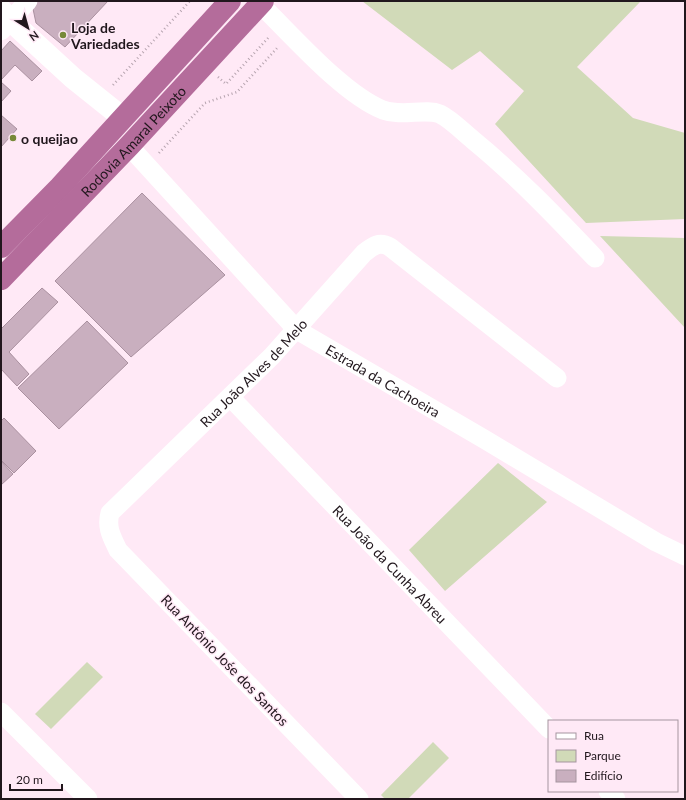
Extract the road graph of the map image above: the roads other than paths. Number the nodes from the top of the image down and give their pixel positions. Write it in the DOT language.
graph roads {
  1 [pos="28,1"];
  2 [pos="230,1"];
  3 [pos="261,2"];
  4 [pos="4,21"];
  5 [pos="123,118"];
  6 [pos="129,146"];
  7 [pos="1,247"];
  8 [pos="595,258"];
  9 [pos="1,279"];
  10 [pos="297,330"];
  11 [pos="557,378"];
  12 [pos="230,398"];
  13 [pos="110,513"];
  14 [pos="685,556"];
  15 [pos="1,712"];
  16 [pos="548,728"];
  17 [pos="88,799"];
  18 [pos="359,799"];
  1 -- 4 [label="street"];
  2 -- 5 [label="highway, Rodovia Amaral Peixoto"];
  3 -- 6 [label="highway, Rodovia Amaral Peixoto"];
  3 -- 8 [label="street"];
  4 -- 5 [label="street"];
  5 -- 7 [label="highway, Rodovia Amaral Peixoto"];
  6 -- 9 [label="highway, Rodovia Amaral Peixoto"];
  6 -- 10 [label="street, Estrada da Cachoeira"];
  10 -- 11 [label="street, Rua João Alves de Melo"];
  10 -- 12 [label="street, Rua João Alves de Melo"];
  10 -- 14 [label="street, Estrada da Cachoeira"];
  12 -- 13 [label="street, Rua João Alves de Melo"];
  12 -- 16 [label="street, Rua João da Cunha Abreu"];
  13 -- 18 [label="street, Rua Antônio Jośe dos Santos"];
  15 -- 17 [label="street"];
}
